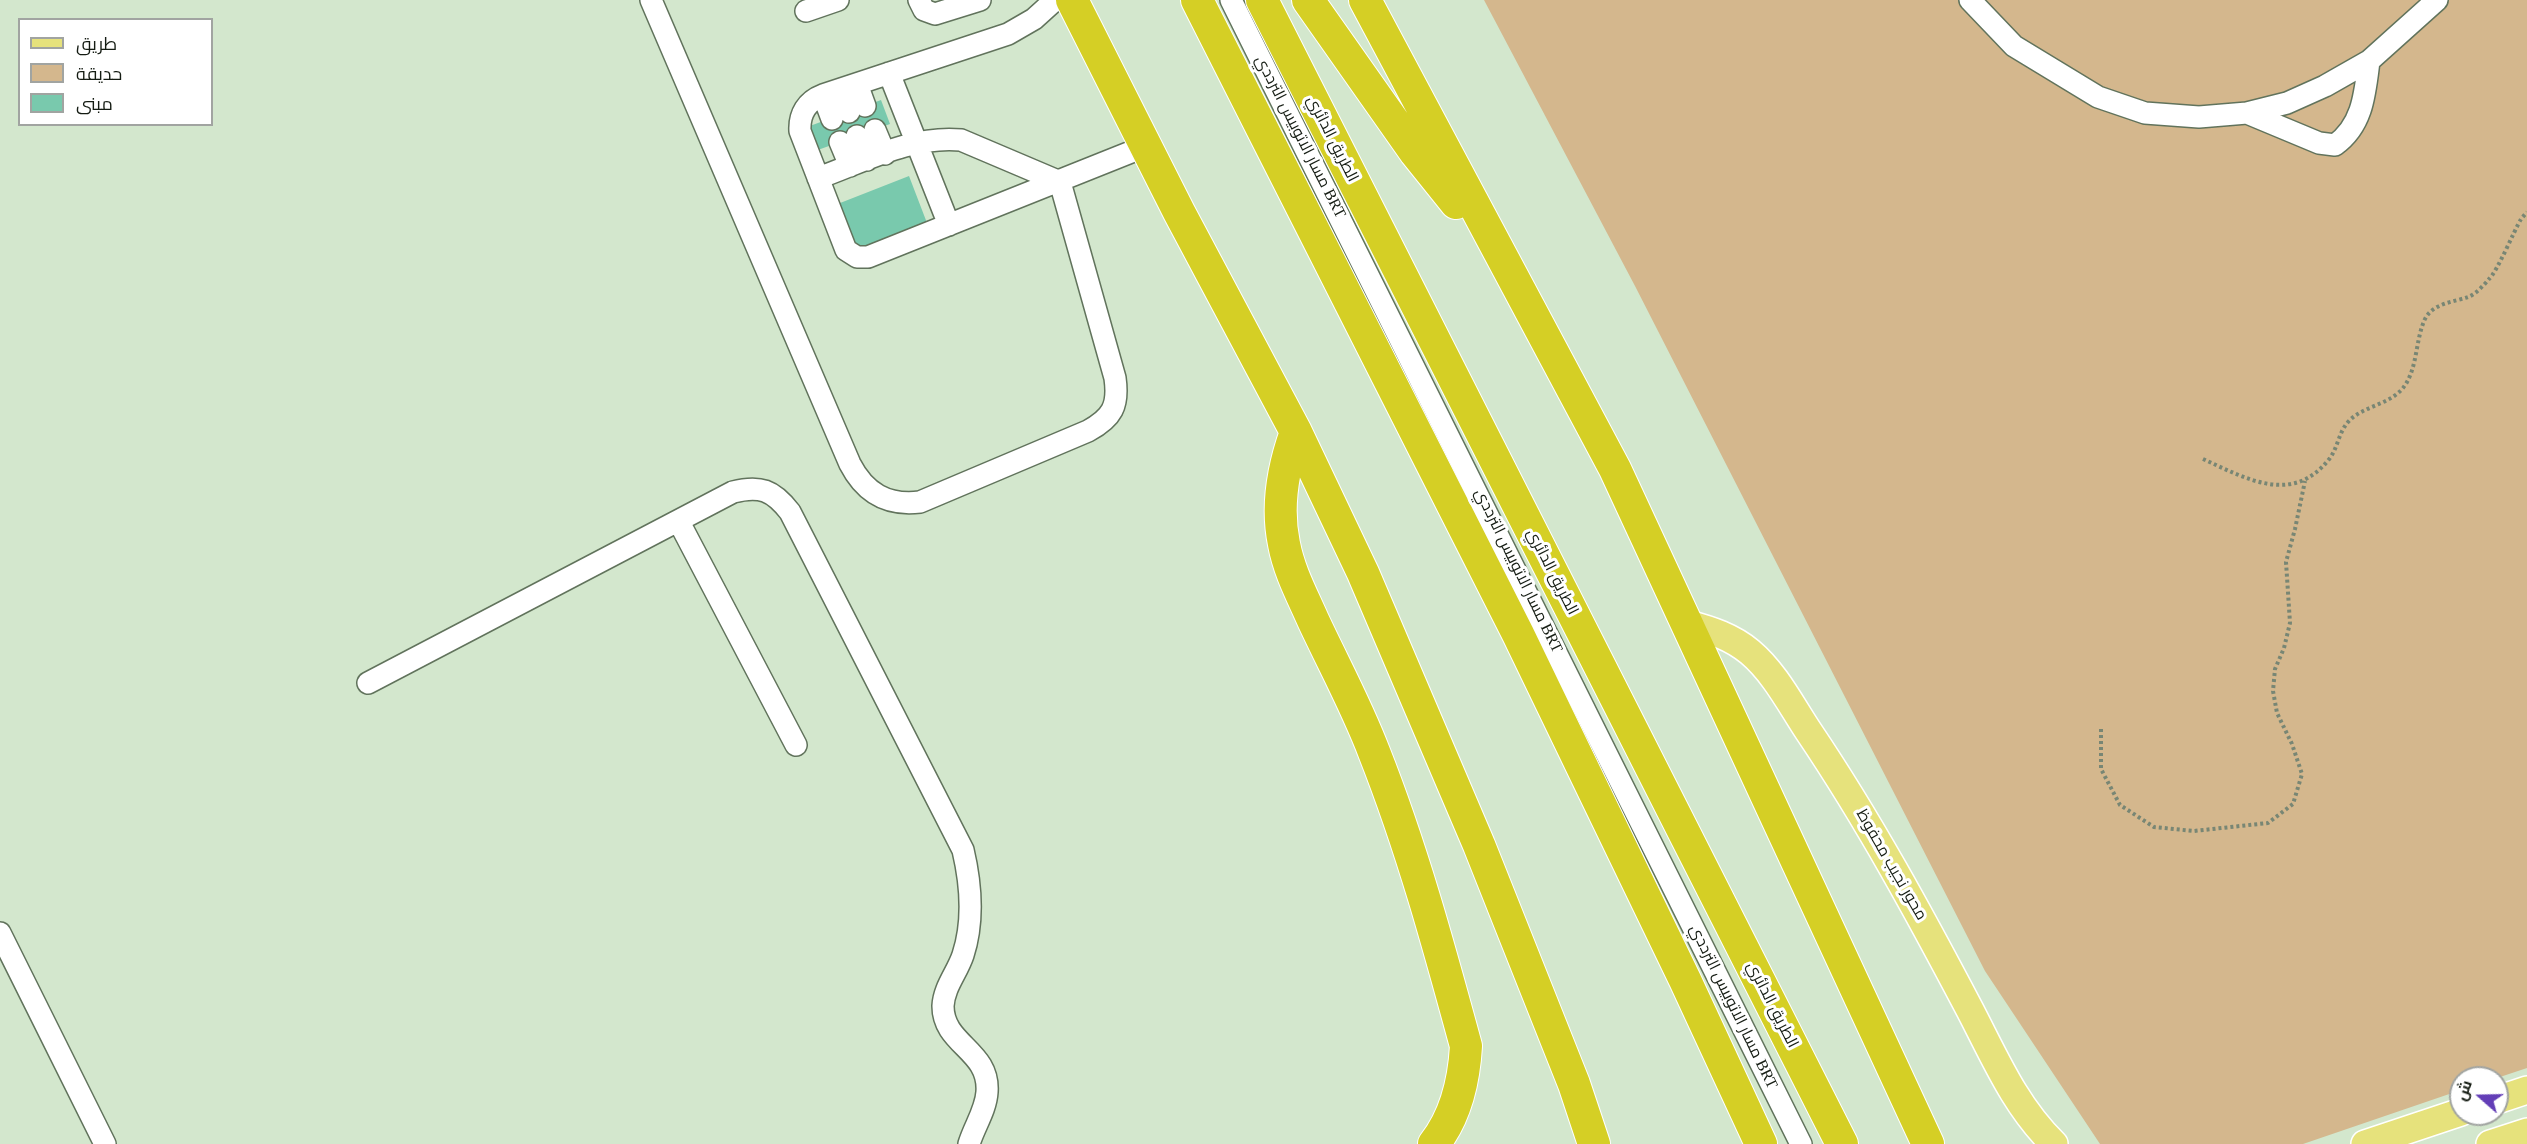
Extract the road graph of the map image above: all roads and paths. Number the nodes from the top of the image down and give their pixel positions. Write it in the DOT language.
graph roads {
  1 [pos="651,0"];
  2 [pos="838,0"];
  3 [pos="919,0"];
  4 [pos="980,0"];
  5 [pos="1055,0"];
  6 [pos="1072,0"];
  7 [pos="1197,0"];
  8 [pos="1232,0"];
  9 [pos="1262,0"];
  10 [pos="1308,0"];
  11 [pos="1365,0"];
  12 [pos="1970,0"];
  13 [pos="2437,0"];
  14 [pos="806,11"];
  15 [pos="2369,61"];
  16 [pos="889,73"];
  17 [pos="840,90"];
  18 [pos="2247,113"];
  19 [pos="917,142"];
  20 [pos="1146,146"];
  21 [pos="867,160"];
  22 [pos="818,178"];
  23 [pos="1060,182"];
  24 [pos="2527,212"];
  25 [pos="949,225"];
  26 [pos="1502,260"];
  27 [pos="1296,432"];
  28 [pos="2203,459"];
  29 [pos="2305,481"];
  30 [pos="679,522"];
  31 [pos="1688,624"];
  32 [pos="368,683"];
  33 [pos="2101,729"];
  34 [pos="796,745"];
  35 [pos="0,933"];
  36 [pos="1574,1084"];
  37 [pos="2527,1090"];
  38 [pos="2509,1096"];
  39 [pos="2449,1116"];
  40 [pos="2527,1132"];
  41 [pos="105,1144"];
  42 [pos="969,1144"];
  43 [pos="1434,1144"];
  44 [pos="1594,1144"];
  45 [pos="1613,1144"];
  46 [pos="1761,1144"];
  47 [pos="1801,1144"];
  48 [pos="1842,1144"];
  49 [pos="1928,1144"];
  50 [pos="2054,1144"];
  51 [pos="2365,1144"];
  52 [pos="2490,1144"];
  1 -- 23 [label="street"];
  2 -- 14 [label="street"];
  3 -- 4 [label="street"];
  5 -- 16 [label="street"];
  6 -- 20 [label="highway"];
  7 -- 46 [label="highway"];
  8 -- 47 [label="street, مسار الاتوبيس الترددي BRT"];
  9 -- 48 [label="highway, الطريق الدائري"];
  10 -- 26 [label="highway"];
  11 -- 26 [label="highway"];
  12 -- 18 [label="street"];
  13 -- 15 [label="street"];
  15 -- 18 [label="street"];
  15 -- 18 [label="street"];
  16 -- 17 [label="street"];
  16 -- 19 [label="street"];
  17 -- 17 [label="street"];
  17 -- 22 [label="street"];
  19 -- 21 [label="street"];
  19 -- 23 [label="street"];
  19 -- 25 [label="street"];
  20 -- 23 [label="street"];
  20 -- 27 [label="highway"];
  21 -- 21 [label="street"];
  21 -- 22 [label="street"];
  22 -- 25 [label="street"];
  23 -- 25 [label="street"];
  24 -- 29 [label="path"];
  26 -- 31 [label="highway"];
  27 -- 36 [label="highway"];
  27 -- 43 [label="highway"];
  28 -- 29 [label="path"];
  29 -- 33 [label="path"];
  30 -- 32 [label="street"];
  30 -- 34 [label="street"];
  30 -- 42 [label="street"];
  31 -- 49 [label="highway"];
  31 -- 50 [label="main road, محور نجيب محفوظ"];
  35 -- 41 [label="street"];
  36 -- 44 [label="highway"];
  36 -- 45 [label="highway"];
  37 -- 38 [label="main road"];
  39 -- 51 [label="main road"];
  40 -- 52 [label="main road"];
}
